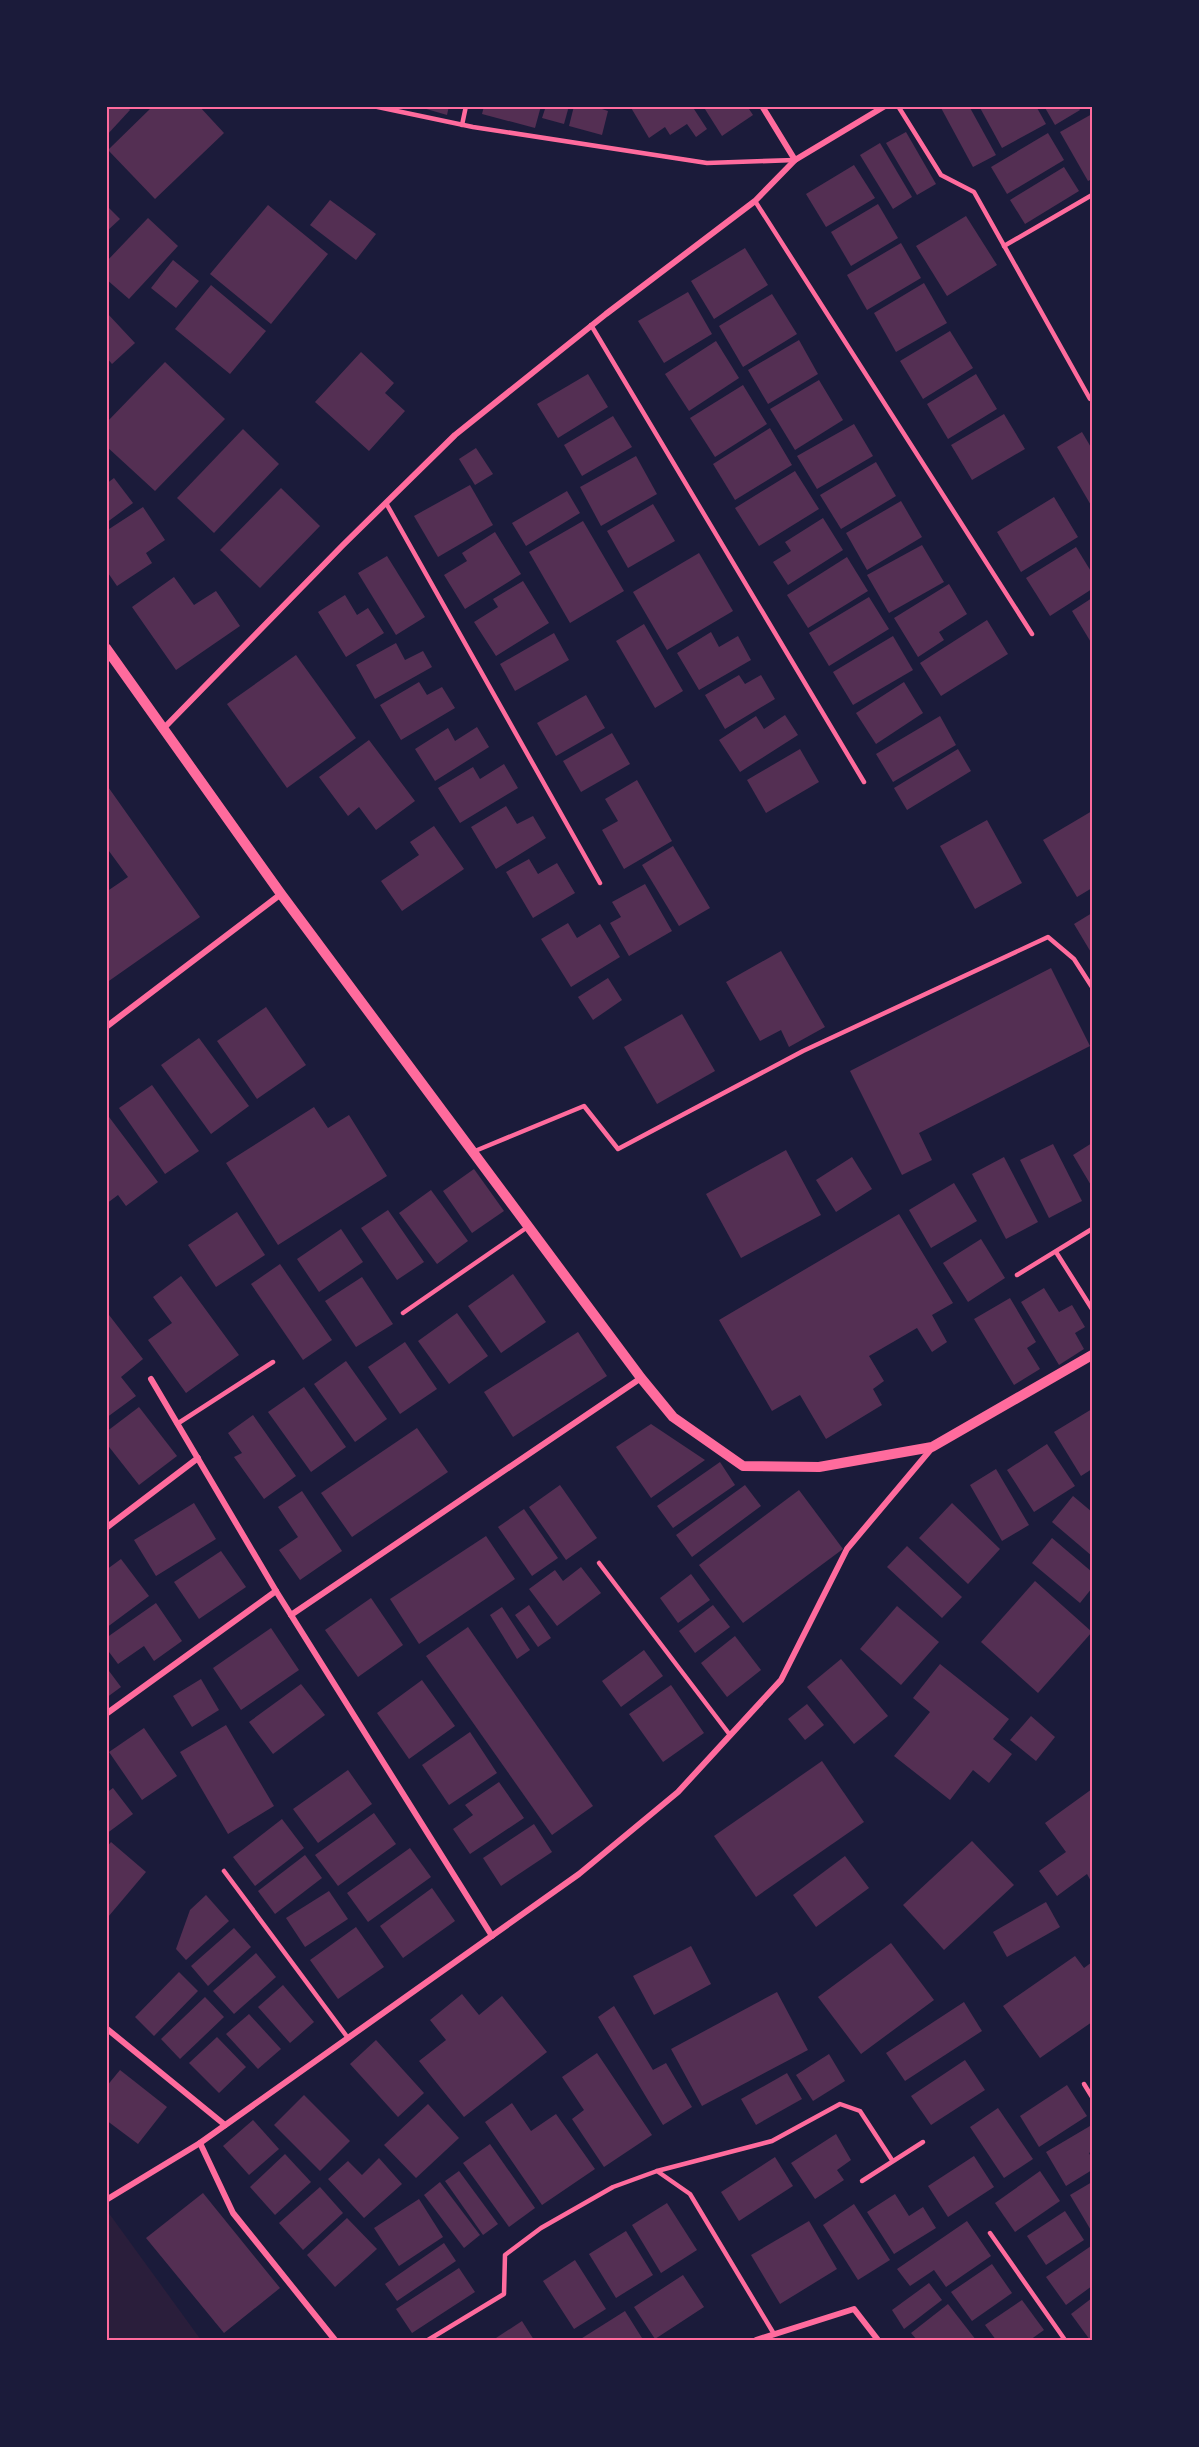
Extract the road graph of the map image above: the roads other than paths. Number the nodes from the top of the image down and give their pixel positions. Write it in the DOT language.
graph roads {
  1 [pos="373,106"];
  2 [pos="466,106"];
  3 [pos="762,106"];
  4 [pos="885,106"];
  5 [pos="898,106"];
  6 [pos="462,125"];
  7 [pos="795,160"];
  8 [pos="1092,195"];
  9 [pos="755,201"];
  10 [pos="1004,246"];
  11 [pos="591,325"];
  12 [pos="1092,399"];
  13 [pos="386,503"];
  14 [pos="1032,634"];
  15 [pos="106,648"];
  16 [pos="162,729"];
  17 [pos="864,782"];
  18 [pos="600,883"];
  19 [pos="280,894"];
  20 [pos="1092,987"];
  21 [pos="106,1027"];
  22 [pos="473,1152"];
  23 [pos="529,1226"];
  24 [pos="1092,1229"];
  25 [pos="1056,1252"];
  26 [pos="1017,1275"];
  27 [pos="1092,1309"];
  28 [pos="403,1313"];
  29 [pos="1092,1355"];
  30 [pos="273,1362"];
  31 [pos="640,1378"];
  32 [pos="151,1379"];
  33 [pos="177,1424"];
  34 [pos="932,1447"];
  35 [pos="198,1458"];
  36 [pos="106,1528"];
  37 [pos="599,1563"];
  38 [pos="276,1591"];
  39 [pos="291,1615"];
  40 [pos="106,1714"];
  41 [pos="730,1735"];
  42 [pos="224,1872"];
  43 [pos="492,1936"];
  44 [pos="106,2028"];
  45 [pos="348,2038"];
  46 [pos="1084,2084"];
  47 [pos="1092,2097"];
  48 [pos="225,2125"];
  49 [pos="923,2142"];
  50 [pos="200,2143"];
  51 [pos="892,2160"];
  52 [pos="657,2171"];
  53 [pos="862,2181"];
  54 [pos="106,2200"];
  55 [pos="990,2233"];
  56 [pos="774,2334"];
  57 [pos="335,2340"];
  58 [pos="428,2340"];
  59 [pos="756,2340"];
  60 [pos="878,2340"];
  61 [pos="1065,2340"];
  1 -- 6 [label="lane"];
  2 -- 6 [label="lane"];
  3 -- 7 [label="street"];
  4 -- 7 [label="street"];
  5 -- 10 [label="lane"];
  6 -- 7 [label="lane"];
  7 -- 9 [label="street"];
  8 -- 10 [label="lane"];
  9 -- 11 [label="street"];
  9 -- 14 [label="lane"];
  10 -- 12 [label="lane"];
  11 -- 13 [label="street"];
  11 -- 17 [label="lane"];
  13 -- 16 [label="street"];
  13 -- 18 [label="lane"];
  15 -- 16 [label="street"];
  16 -- 19 [label="street"];
  19 -- 21 [label="street"];
  19 -- 22 [label="street"];
  20 -- 22 [label="lane"];
  22 -- 23 [label="street"];
  23 -- 28 [label="lane"];
  23 -- 31 [label="street"];
  24 -- 25 [label="lane"];
  25 -- 26 [label="lane"];
  25 -- 27 [label="lane"];
  29 -- 34 [label="street"];
  30 -- 33 [label="lane"];
  31 -- 34 [label="street"];
  31 -- 39 [label="street"];
  32 -- 33 [label="street"];
  33 -- 35 [label="street"];
  34 -- 41 [label="street"];
  35 -- 36 [label="street"];
  35 -- 38 [label="street"];
  37 -- 41 [label="lane"];
  38 -- 39 [label="street"];
  38 -- 40 [label="street"];
  39 -- 43 [label="street"];
  41 -- 43 [label="street"];
  42 -- 45 [label="lane"];
  43 -- 45 [label="street"];
  44 -- 48 [label="street"];
  45 -- 48 [label="street"];
  46 -- 47 [label="lane"];
  48 -- 50 [label="street"];
  49 -- 51 [label="lane"];
  50 -- 54 [label="street"];
  50 -- 57 [label="street"];
  51 -- 52 [label="lane"];
  51 -- 53 [label="lane"];
  52 -- 56 [label="lane"];
  52 -- 58 [label="lane"];
  55 -- 61 [label="lane"];
  56 -- 59 [label="street"];
  56 -- 60 [label="street"];
}
